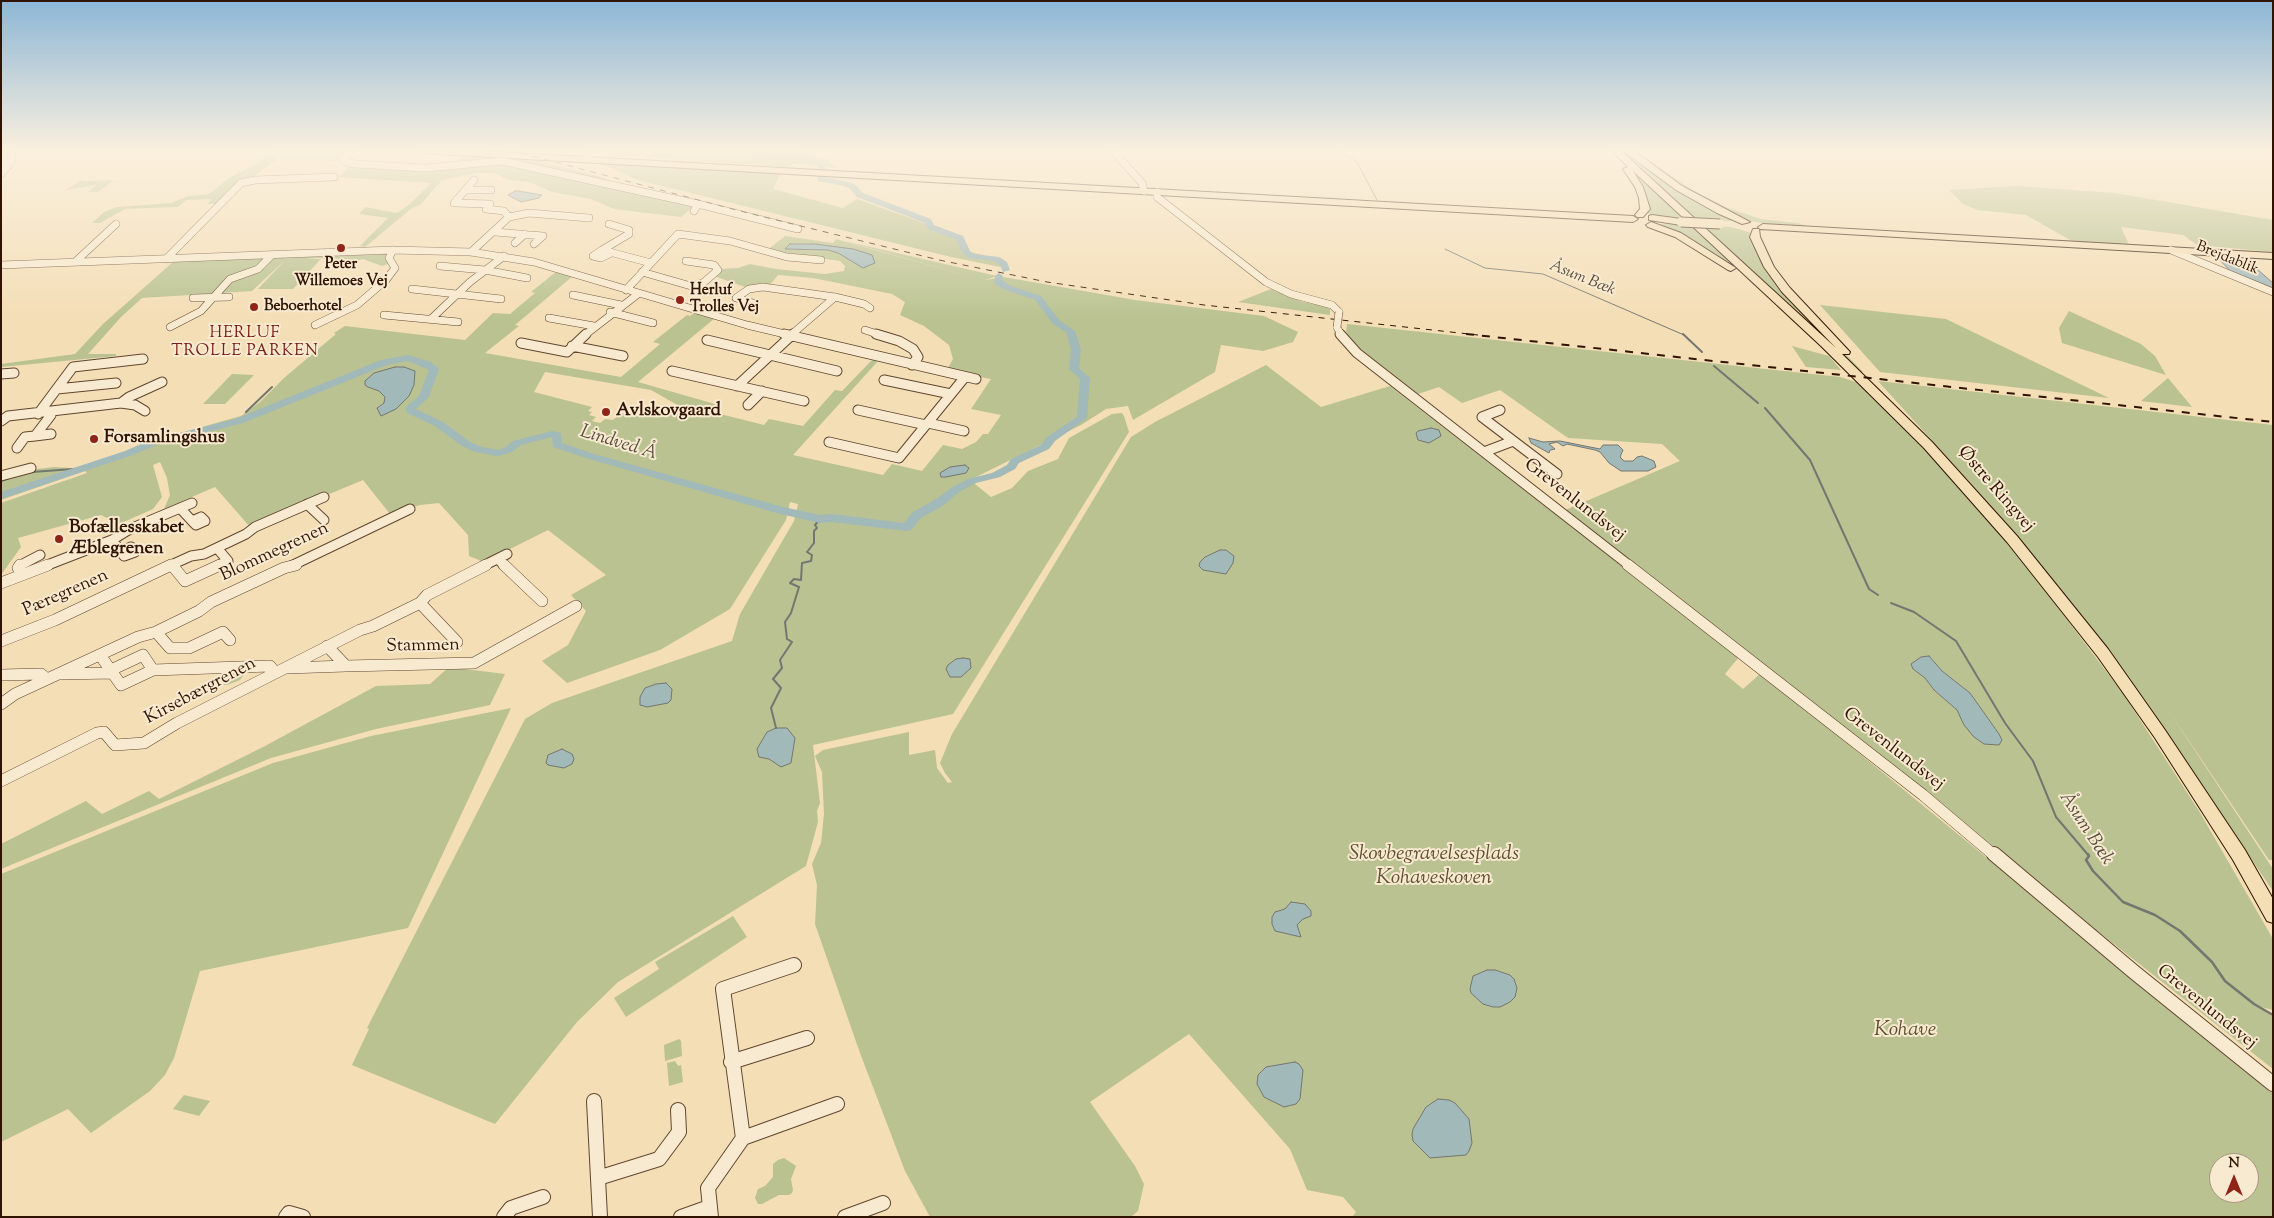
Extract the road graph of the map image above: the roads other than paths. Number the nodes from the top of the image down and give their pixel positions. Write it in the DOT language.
graph roads {
  1 [pos="217,207"];
  2 [pos="488,207"];
  3 [pos="696,207"];
  4 [pos="709,207"];
  5 [pos="1170,207"];
  6 [pos="1442,207"];
  7 [pos="1644,207"];
  8 [pos="1676,207"];
  9 [pos="1711,207"];
  10 [pos="694,211"];
  11 [pos="509,217"];
  12 [pos="1637,217"];
  13 [pos="589,218"];
  14 [pos="1653,222"];
  15 [pos="116,224"];
  16 [pos="610,224"];
  17 [pos="1743,224"];
  18 [pos="798,229"];
  19 [pos="1759,229"];
  20 [pos="495,232"];
  21 [pos="525,234"];
  22 [pos="515,242"];
  23 [pos="534,244"];
  24 [pos="393,250"];
  25 [pos="2171,250"];
  26 [pos="471,252"];
  27 [pos="272,255"];
  28 [pos="504,256"];
  29 [pos="2273,256"];
  30 [pos="166,259"];
  31 [pos="821,260"];
  32 [pos="686,261"];
  33 [pos="75,262"];
  34 [pos="651,263"];
  35 [pos="1,265"];
  36 [pos="440,266"];
  37 [pos="484,270"];
  38 [pos="642,272"];
  39 [pos="527,278"];
  40 [pos="412,289"];
  41 [pos="626,290"];
  42 [pos="2273,292"];
  43 [pos="456,294"];
  44 [pos="638,294"];
  45 [pos="573,295"];
  46 [pos="229,297"];
  47 [pos="835,297"];
  48 [pos="193,298"];
  49 [pos="215,298"];
  50 [pos="501,299"];
  51 [pos="754,303"];
  52 [pos="621,305"];
  53 [pos="870,308"];
  54 [pos="610,312"];
  55 [pos="384,314"];
  56 [pos="549,318"];
  57 [pos="431,320"];
  58 [pos="458,322"];
  59 [pos="653,323"];
  60 [pos="315,325"];
  61 [pos="170,326"];
  62 [pos="594,326"];
  63 [pos="865,330"];
  64 [pos="789,336"];
  65 [pos="707,340"];
  66 [pos="521,343"];
  67 [pos="1824,344"];
  68 [pos="572,346"];
  69 [pos="768,355"];
  70 [pos="623,356"];
  71 [pos="143,359"];
  72 [pos="912,365"];
  73 [pos="838,370"];
  74 [pos="672,371"];
  75 [pos="14,373"];
  76 [pos="1,374"];
  77 [pos="965,377"];
  78 [pos="976,379"];
  79 [pos="884,380"];
  80 [pos="162,382"];
  81 [pos="116,383"];
  82 [pos="737,386"];
  83 [pos="56,389"];
  84 [pos="762,392"];
  85 [pos="951,394"];
  86 [pos="804,401"];
  87 [pos="121,403"];
  88 [pos="748,405"];
  89 [pos="858,410"];
  90 [pos="1500,410"];
  91 [pos="145,411"];
  92 [pos="81,412"];
  93 [pos="51,415"];
  94 [pos="35,416"];
  95 [pos="1,420"];
  96 [pos="927,424"];
  97 [pos="964,431"];
  98 [pos="50,434"];
  99 [pos="36,436"];
  100 [pos="1513,441"];
  101 [pos="829,442"];
  102 [pos="17,448"];
  103 [pos="1484,452"];
  104 [pos="31,468"];
  105 [pos="1557,474"];
  106 [pos="1,476"];
  107 [pos="1964,484"];
  108 [pos="324,497"];
  109 [pos="192,502"];
  110 [pos="308,504"];
  111 [pos="180,508"];
  112 [pos="410,510"];
  113 [pos="324,520"];
  114 [pos="192,521"];
  115 [pos="112,540"];
  116 [pos="216,548"];
  117 [pos="121,552"];
  118 [pos="40,555"];
  119 [pos="172,565"];
  120 [pos="23,574"];
  121 [pos="1,583"];
  122 [pos="542,601"];
  123 [pos="420,603"];
  124 [pos="576,606"];
  125 [pos="156,632"];
  126 [pos="230,640"];
  127 [pos="1,641"];
  128 [pos="458,642"];
  129 [pos="327,646"];
  130 [pos="100,655"];
  131 [pos="346,666"];
  132 [pos="153,670"];
  133 [pos="280,670"];
  134 [pos="112,672"];
  135 [pos="1,675"];
  136 [pos="52,677"];
  137 [pos="1,704"];
  138 [pos="1,781"];
  139 [pos="2239,855"];
  140 [pos="2273,901"];
  141 [pos="2273,916"];
  142 [pos="794,966"];
  143 [pos="807,1038"];
  144 [pos="731,1062"];
  145 [pos="2273,1084"];
  146 [pos="594,1101"];
  147 [pos="837,1104"];
  148 [pos="678,1110"];
  149 [pos="743,1138"];
  150 [pos="598,1178"];
  151 [pos="544,1197"];
  152 [pos="883,1203"];
  153 [pos="710,1212"];
  154 [pos="286,1217"];
  155 [pos="304,1217"];
  156 [pos="504,1217"];
  157 [pos="600,1217"];
  158 [pos="680,1217"];
  159 [pos="845,1217"];
  1 -- 30 [label="street"];
  2 -- 11 [label="street"];
  3 -- 10 [label="street"];
  4 -- 18 [label="street"];
  5 -- 103 [label="street, Grevenlundsvej, bridge"];
  6 -- 12 [label="main road"];
  7 -- 12 [label="main road"];
  8 -- 67 [label="main road, Østre Ringvej"];
  9 -- 17 [label="main road"];
  11 -- 13 [label="street"];
  11 -- 20 [label="street"];
  12 -- 14 [label="main road"];
  14 -- 17 [label="main road, bridge"];
  14 -- 67 [label="main road"];
  15 -- 33 [label="street"];
  16 -- 34 [label="street"];
  17 -- 19 [label="main road"];
  19 -- 25 [label="main road"];
  19 -- 107 [label="main road"];
  20 -- 21 [label="street"];
  20 -- 26 [label="street"];
  21 -- 22 [label="street"];
  21 -- 23 [label="street"];
  24 -- 26 [label="street"];
  24 -- 27 [label="street"];
  24 -- 60 [label="street"];
  25 -- 29 [label="main road"];
  25 -- 42 [label="street, Brejdablik"];
  26 -- 28 [label="street"];
  27 -- 30 [label="street"];
  27 -- 49 [label="street"];
  28 -- 37 [label="street"];
  28 -- 41 [label="street"];
  30 -- 33 [label="street"];
  31 -- 34 [label="street"];
  32 -- 38 [label="street"];
  33 -- 35 [label="street"];
  34 -- 38 [label="street"];
  36 -- 37 [label="street"];
  37 -- 39 [label="street"];
  37 -- 43 [label="street"];
  38 -- 41 [label="street"];
  40 -- 43 [label="street"];
  41 -- 44 [label="street"];
  43 -- 50 [label="street"];
  43 -- 57 [label="street"];
  44 -- 52 [label="street"];
  44 -- 64 [label="street"];
  45 -- 52 [label="street"];
  46 -- 49 [label="street"];
  47 -- 51 [label="street"];
  47 -- 53 [label="street"];
  47 -- 64 [label="street"];
  48 -- 49 [label="street"];
  49 -- 61 [label="street"];
  52 -- 54 [label="street"];
  54 -- 59 [label="street"];
  54 -- 62 [label="street"];
  55 -- 57 [label="street"];
  56 -- 62 [label="street"];
  57 -- 58 [label="street"];
  62 -- 68 [label="street"];
  63 -- 72 [label="street"];
  64 -- 69 [label="street"];
  64 -- 72 [label="street"];
  65 -- 69 [label="street"];
  66 -- 68 [label="street"];
  67 -- 107 [label="main road, Østre Ringvej"];
  68 -- 70 [label="street"];
  69 -- 73 [label="street"];
  69 -- 82 [label="street"];
  71 -- 83 [label="street"];
  72 -- 77 [label="street"];
  74 -- 82 [label="street"];
  75 -- 76 [label="street"];
  77 -- 78 [label="street"];
  77 -- 85 [label="street"];
  79 -- 85 [label="street"];
  80 -- 87 [label="street"];
  81 -- 83 [label="street"];
  82 -- 84 [label="street"];
  83 -- 94 [label="street"];
  84 -- 86 [label="street"];
  84 -- 88 [label="street"];
  85 -- 96 [label="street"];
  87 -- 91 [label="street"];
  87 -- 94 [label="street"];
  89 -- 96 [label="street"];
  90 -- 100 [label="street, Grevenlundsvej"];
  92 -- 93 [label="street"];
  93 -- 94 [label="street"];
  93 -- 99 [label="street"];
  94 -- 95 [label="street"];
  96 -- 97 [label="street"];
  96 -- 101 [label="street"];
  98 -- 99 [label="street"];
  99 -- 102 [label="street"];
  100 -- 103 [label="street, Grevenlundsvej"];
  100 -- 105 [label="street, Grevenlundsvej"];
  103 -- 145 [label="street, Grevenlundsvej"];
  104 -- 106 [label="street"];
  107 -- 139 [label="main road, Østre Ringvej"];
  108 -- 110 [label="street, Pæregrenen"];
  109 -- 111 [label="street"];
  110 -- 113 [label="street"];
  110 -- 116 [label="street, Pæregrenen"];
  111 -- 114 [label="street"];
  111 -- 115 [label="street"];
  112 -- 125 [label="street, Blommegrenen"];
  115 -- 117 [label="street"];
  115 -- 120 [label="street"];
  116 -- 119 [label="street, Pæregrenen"];
  116 -- 119 [label="street"];
  118 -- 120 [label="street"];
  119 -- 127 [label="street, Pæregrenen"];
  120 -- 121 [label="street"];
  122 -- 123 [label="street, Kirsebærgrenen"];
  123 -- 128 [label="street"];
  123 -- 129 [label="street, Kirsebærgrenen"];
  124 -- 131 [label="street, Stammen"];
  125 -- 126 [label="street"];
  125 -- 130 [label="street, Blommegrenen"];
  129 -- 131 [label="street"];
  129 -- 133 [label="street, Kirsebærgrenen"];
  130 -- 134 [label="street"];
  130 -- 136 [label="street, Blommegrenen"];
  131 -- 133 [label="street, Stammen"];
  132 -- 133 [label="street, Stammen"];
  132 -- 134 [label="street, Stammen"];
  132 -- 134 [label="street, Stammen"];
  133 -- 138 [label="street, Kirsebærgrenen"];
  134 -- 136 [label="street, Stammen"];
  135 -- 136 [label="street, Stammen"];
  136 -- 137 [label="street, Blommegrenen"];
  139 -- 140 [label="main road"];
  139 -- 141 [label="main road, Østre Ringvej"];
  142 -- 144 [label="street"];
  143 -- 144 [label="street"];
  144 -- 149 [label="street"];
  146 -- 150 [label="street"];
  147 -- 149 [label="street"];
  148 -- 150 [label="street"];
  149 -- 153 [label="street"];
  150 -- 157 [label="street"];
  151 -- 156 [label="street"];
  152 -- 159 [label="street"];
  153 -- 158 [label="street"];
  154 -- 155 [label="street"];
}
